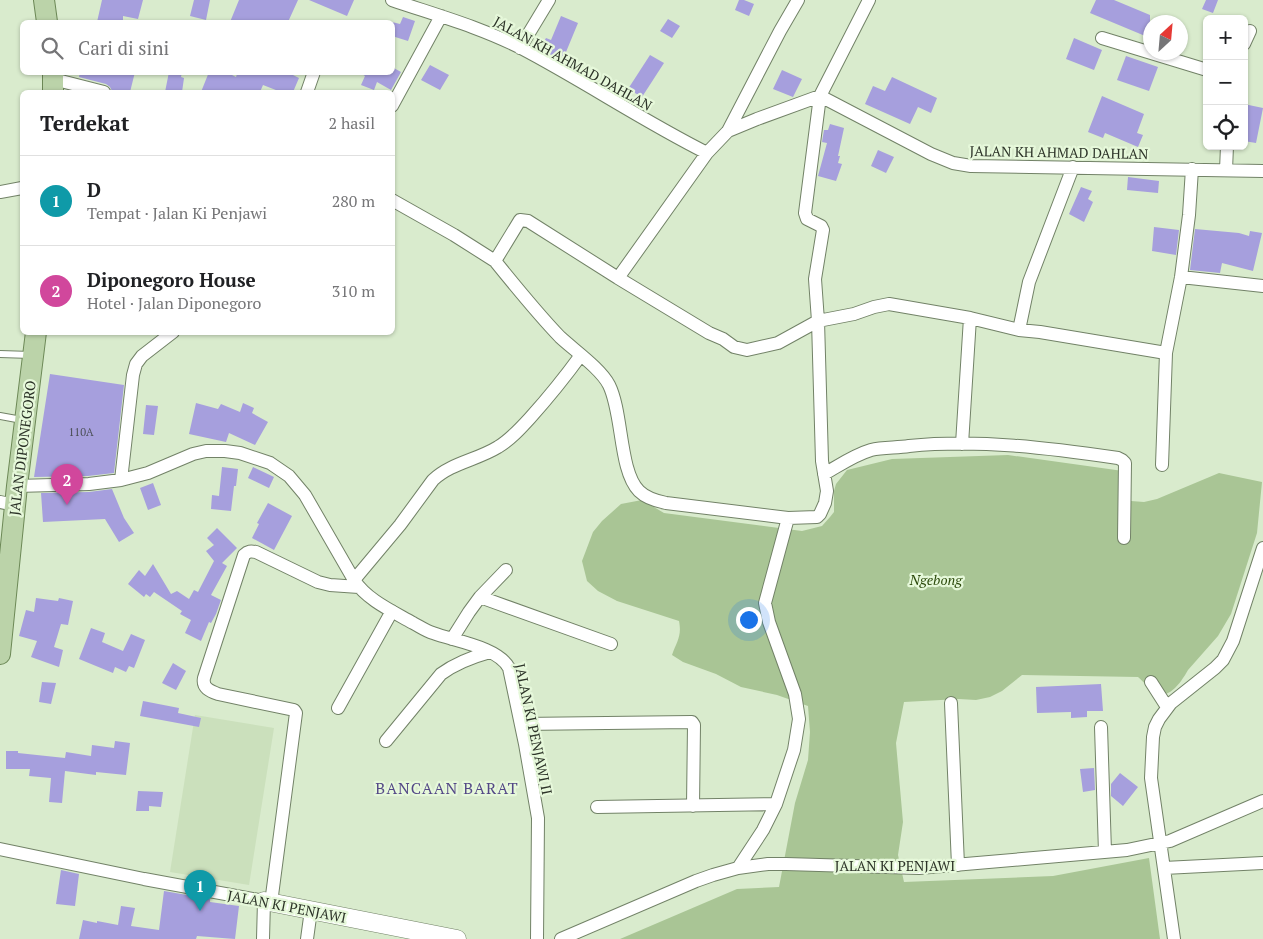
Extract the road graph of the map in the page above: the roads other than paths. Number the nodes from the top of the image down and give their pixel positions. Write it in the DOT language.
graph roads {
  1 [pos="44,0"];
  2 [pos="392,0"];
  3 [pos="550,0"];
  4 [pos="798,0"];
  5 [pos="869,0"];
  6 [pos="441,16"];
  7 [pos="47,20"];
  8 [pos="1250,31"];
  9 [pos="1248,35"];
  10 [pos="1102,38"];
  11 [pos="520,48"];
  12 [pos="1203,69"];
  13 [pos="313,75"];
  14 [pos="53,81"];
  15 [pos="95,90"];
  16 [pos="308,90"];
  17 [pos="820,96"];
  18 [pos="395,100"];
  19 [pos="728,131"];
  20 [pos="1226,150"];
  21 [pos="707,153"];
  22 [pos="1073,167"];
  23 [pos="1192,169"];
  24 [pos="1226,170"];
  25 [pos="1263,171"];
  26 [pos="20,188"];
  27 [pos="0,192"];
  28 [pos="395,202"];
  29 [pos="495,261"];
  30 [pos="1181,277"];
  31 [pos="618,278"];
  32 [pos="1263,286"];
  33 [pos="970,318"];
  34 [pos="818,321"];
  35 [pos="1019,330"];
  36 [pos="36,335"];
  37 [pos="169,335"];
  38 [pos="1166,353"];
  39 [pos="0,354"];
  40 [pos="33,355"];
  41 [pos="581,356"];
  42 [pos="0,416"];
  43 [pos="25,421"];
  44 [pos="962,444"];
  45 [pos="1162,465"];
  46 [pos="824,474"];
  47 [pos="121,480"];
  48 [pos="10,498"];
  49 [pos="788,518"];
  50 [pos="1124,538"];
  51 [pos="1263,548"];
  52 [pos="506,570"];
  53 [pos="356,583"];
  54 [pos="480,597"];
  55 [pos="392,611"];
  56 [pos="452,639"];
  57 [pos="611,644"];
  58 [pos="490,652"];
  59 [pos="0,654"];
  60 [pos="1151,682"];
  61 [pos="950,703"];
  62 [pos="338,708"];
  63 [pos="1167,708"];
  64 [pos="520,724"];
  65 [pos="1101,727"];
  66 [pos="386,741"];
  67 [pos="1263,801"];
  68 [pos="776,804"];
  69 [pos="694,806"];
  70 [pos="597,807"];
  71 [pos="1160,843"];
  72 [pos="0,849"];
  73 [pos="1105,852"];
  74 [pos="1263,863"];
  75 [pos="958,865"];
  76 [pos="738,868"];
  77 [pos="1164,868"];
  78 [pos="268,902"];
  79 [pos="311,910"];
  80 [pos="264,939"];
  81 [pos="306,939"];
  82 [pos="457,939"];
  83 [pos="537,939"];
  84 [pos="561,939"];
  85 [pos="1174,939"];
  1 -- 7 [label="main road"];
  2 -- 6 [label="street, JALAN KH AHMAD DAHLAN"];
  3 -- 11 [label="street"];
  4 -- 19 [label="street"];
  5 -- 17 [label="street"];
  6 -- 11 [label="street, JALAN KH AHMAD DAHLAN"];
  6 -- 18 [label="street"];
  8 -- 9 [label="street"];
  10 -- 12 [label="street"];
  11 -- 21 [label="street, JALAN KH AHMAD DAHLAN"];
  13 -- 16 [label="street"];
  14 -- 15 [label="street"];
  17 -- 19 [label="street"];
  17 -- 22 [label="street, JALAN KH AHMAD DAHLAN"];
  17 -- 34 [label="street"];
  19 -- 21 [label="street"];
  20 -- 24 [label="street"];
  21 -- 31 [label="street"];
  22 -- 23 [label="street, JALAN KH AHMAD DAHLAN"];
  22 -- 35 [label="street"];
  23 -- 24 [label="street, JALAN KH AHMAD DAHLAN"];
  23 -- 30 [label="street"];
  24 -- 25 [label="street, JALAN KH AHMAD DAHLAN"];
  26 -- 27 [label="street"];
  28 -- 29 [label="street"];
  29 -- 31 [label="street"];
  29 -- 41 [label="street"];
  30 -- 32 [label="street"];
  30 -- 38 [label="street"];
  31 -- 34 [label="street"];
  33 -- 34 [label="street"];
  33 -- 35 [label="street"];
  33 -- 44 [label="street"];
  34 -- 46 [label="street"];
  35 -- 38 [label="street"];
  36 -- 40 [label="main road, JALAN DIPONEGORO"];
  37 -- 47 [label="street"];
  38 -- 45 [label="street"];
  39 -- 40 [label="lane"];
  40 -- 43 [label="main road, JALAN DIPONEGORO"];
  41 -- 49 [label="street"];
  41 -- 53 [label="street"];
  42 -- 43 [label="lane"];
  43 -- 48 [label="main road, JALAN DIPONEGORO"];
  44 -- 46 [label="street"];
  44 -- 50 [label="street"];
  46 -- 49 [label="street"];
  47 -- 48 [label="street"];
  47 -- 53 [label="street"];
  48 -- 59 [label="main road, JALAN DIPONEGORO"];
  49 -- 68 [label="street"];
  51 -- 63 [label="street"];
  52 -- 54 [label="street"];
  53 -- 55 [label="street, JALAN KI PENJAWI II"];
  53 -- 78 [label="street"];
  54 -- 56 [label="street"];
  54 -- 57 [label="street"];
  55 -- 56 [label="street, JALAN KI PENJAWI II"];
  55 -- 62 [label="street"];
  56 -- 58 [label="street, JALAN KI PENJAWI II"];
  58 -- 64 [label="street, JALAN KI PENJAWI II"];
  58 -- 66 [label="street"];
  60 -- 63 [label="street"];
  61 -- 75 [label="street"];
  63 -- 71 [label="street"];
  64 -- 69 [label="street"];
  64 -- 83 [label="street, JALAN KI PENJAWI II"];
  65 -- 73 [label="street"];
  67 -- 71 [label="street, JALAN KI PENJAWI"];
  68 -- 69 [label="street"];
  68 -- 76 [label="street"];
  69 -- 70 [label="street"];
  71 -- 73 [label="street, JALAN KI PENJAWI"];
  71 -- 77 [label="street"];
  72 -- 78 [label="street, JALAN KI PENJAWI"];
  73 -- 75 [label="street, JALAN KI PENJAWI"];
  74 -- 77 [label="street"];
  75 -- 76 [label="street, JALAN KI PENJAWI"];
  76 -- 84 [label="street, JALAN KI PENJAWI"];
  77 -- 85 [label="street"];
  78 -- 79 [label="street, JALAN KI PENJAWI"];
  78 -- 80 [label="street"];
  79 -- 81 [label="street"];
  79 -- 82 [label="street, JALAN KI PENJAWI"];
}
